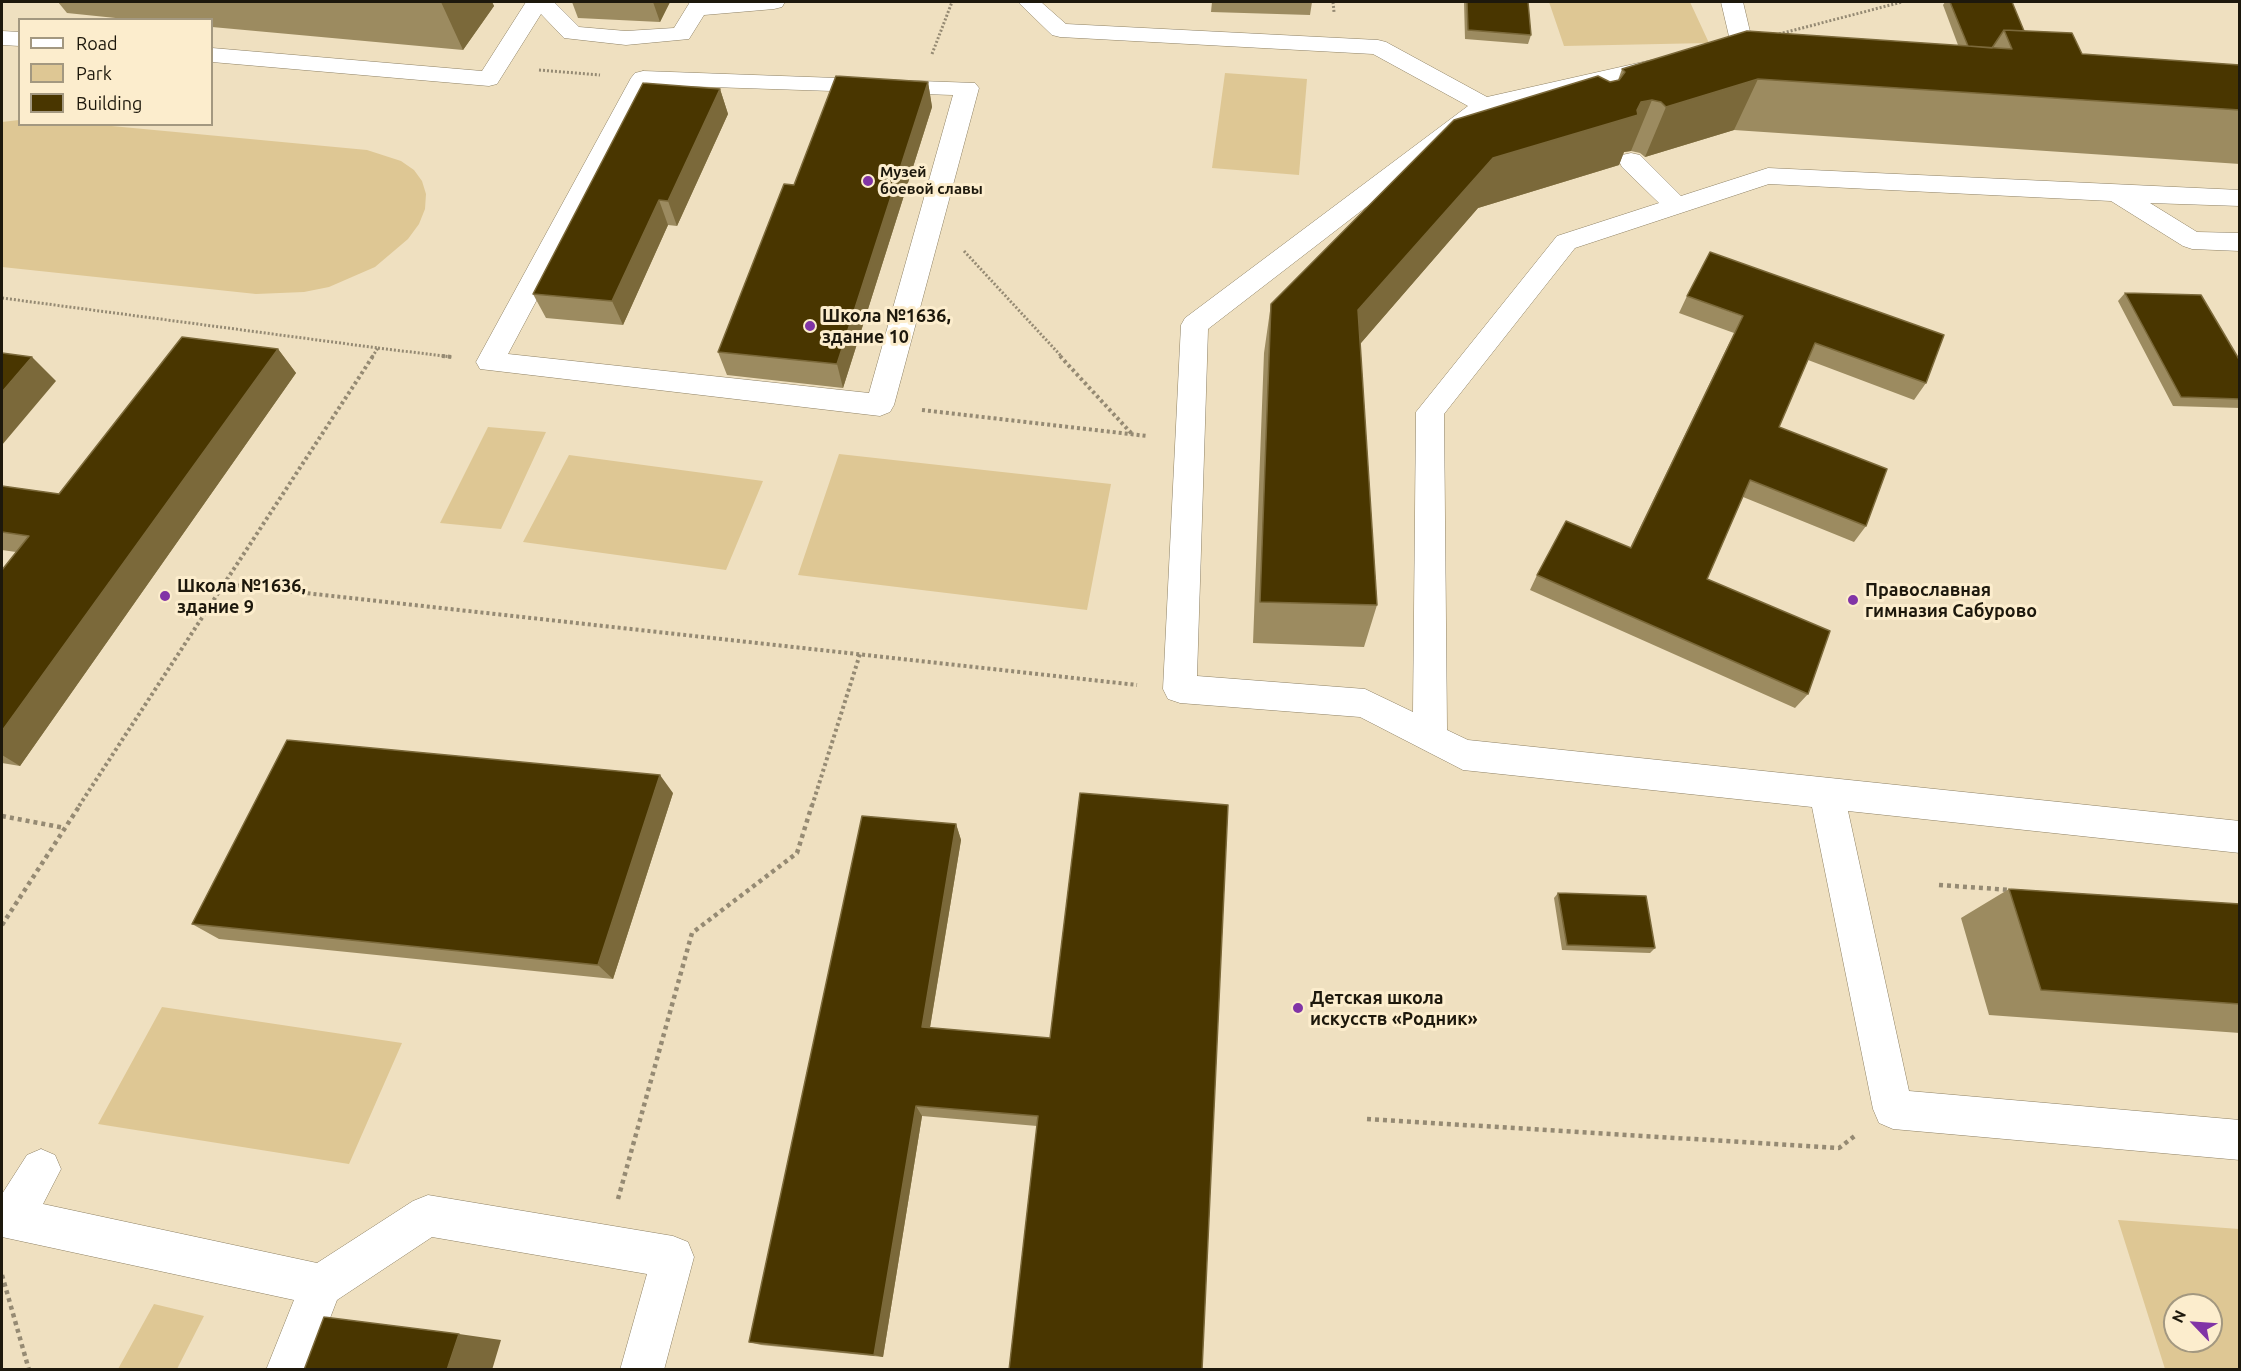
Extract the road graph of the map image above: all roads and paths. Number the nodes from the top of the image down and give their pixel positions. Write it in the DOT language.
graph roads {
  1 [pos="539,2"];
  2 [pos="774,2"];
  3 [pos="952,2"];
  4 [pos="1029,2"];
  5 [pos="1732,2"];
  6 [pos="1902,2"];
  7 [pos="700,5"];
  8 [pos="2,38"];
  9 [pos="18,39"];
  10 [pos="1744,50"];
  11 [pos="213,55"];
  12 [pos="1769,58"];
  13 [pos="496,66"];
  14 [pos="643,78"];
  15 [pos="921,86"];
  16 [pos="1557,89"];
  17 [pos="1484,105"];
  18 [pos="1578,109"];
  19 [pos="1631,161"];
  20 [pos="2116,194"];
  21 [pos="2240,198"];
  22 [pos="1677,206"];
  23 [pos="934,217"];
  24 [pos="2240,242"];
  25 [pos="2,299"];
  26 [pos="378,348"];
  27 [pos="490,362"];
  28 [pos="880,405"];
  29 [pos="1132,434"];
  30 [pos="1190,441"];
  31 [pos="224,584"];
  32 [pos="860,654"];
  33 [pos="1179,689"];
  34 [pos="1430,738"];
  35 [pos="1827,795"];
  36 [pos="2,816"];
  37 [pos="65,828"];
  38 [pos="2240,837"];
  39 [pos="1939,885"];
  40 [pos="2020,891"];
  41 [pos="2,925"];
  42 [pos="1893,1109"];
  43 [pos="1367,1119"];
  44 [pos="2240,1140"];
  45 [pos="41,1169"];
  46 [pos="6,1216"];
  47 [pos="605,1246"];
  48 [pos="2,1275"];
  49 [pos="321,1285"];
  50 [pos="29,1370"];
  51 [pos="288,1370"];
  52 [pos="642,1370"];
  1 -- 7 [label="lane"];
  1 -- 13 [label="lane"];
  2 -- 7 [label="lane"];
  3 -- 15 [label="path"];
  4 -- 17 [label="lane"];
  5 -- 10 [label="lane"];
  6 -- 10 [label="path"];
  8 -- 9 [label="lane"];
  10 -- 12 [label="lane"];
  10 -- 16 [label="lane"];
  11 -- 13 [label="lane"];
  13 -- 14 [label="path"];
  14 -- 15 [label="lane"];
  14 -- 27 [label="lane"];
  15 -- 23 [label="lane"];
  16 -- 17 [label="lane"];
  16 -- 18 [label="lane"];
  17 -- 30 [label="lane"];
  19 -- 22 [label="lane"];
  20 -- 21 [label="lane"];
  20 -- 22 [label="lane"];
  20 -- 24 [label="lane"];
  22 -- 34 [label="lane"];
  23 -- 28 [label="lane"];
  23 -- 29 [label="path"];
  25 -- 26 [label="path"];
  26 -- 27 [label="path"];
  26 -- 31 [label="path"];
  27 -- 28 [label="lane"];
  28 -- 29 [label="path"];
  29 -- 30 [label="path"];
  30 -- 33 [label="lane"];
  31 -- 32 [label="path"];
  31 -- 37 [label="path"];
  32 -- 33 [label="path"];
  32 -- 47 [label="path"];
  33 -- 34 [label="lane"];
  34 -- 35 [label="lane"];
  35 -- 38 [label="lane"];
  35 -- 42 [label="lane"];
  36 -- 37 [label="path"];
  37 -- 41 [label="path"];
  39 -- 40 [label="path"];
  42 -- 43 [label="path"];
  42 -- 44 [label="lane"];
  45 -- 46 [label="lane"];
  46 -- 49 [label="lane"];
  47 -- 49 [label="lane"];
  47 -- 52 [label="lane"];
  48 -- 50 [label="path"];
  49 -- 51 [label="lane"];
}
